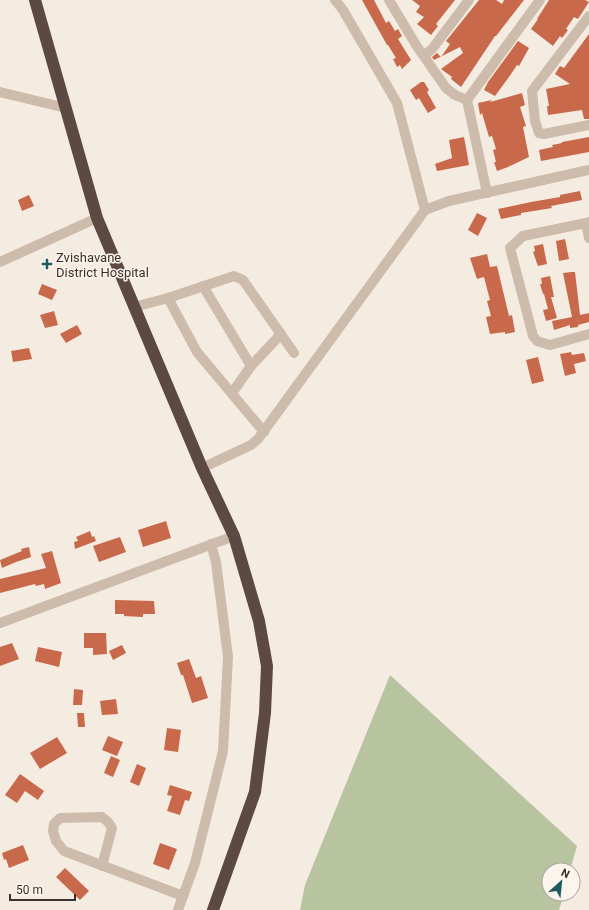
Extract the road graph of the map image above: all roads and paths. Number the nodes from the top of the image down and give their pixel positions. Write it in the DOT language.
graph roads {
  1 [pos="35,0"];
  2 [pos="335,0"];
  3 [pos="469,0"];
  4 [pos="540,0"];
  5 [pos="391,1"];
  6 [pos="589,16"];
  7 [pos="424,56"];
  8 [pos="0,92"];
  9 [pos="466,100"];
  10 [pos="66,108"];
  11 [pos="589,125"];
  12 [pos="589,170"];
  13 [pos="486,193"];
  14 [pos="424,210"];
  15 [pos="97,218"];
  16 [pos="587,223"];
  17 [pos="589,238"];
  18 [pos="0,262"];
  19 [pos="203,286"];
  20 [pos="168,298"];
  21 [pos="134,307"];
  22 [pos="280,334"];
  23 [pos="589,334"];
  24 [pos="294,353"];
  25 [pos="251,366"];
  26 [pos="232,393"];
  27 [pos="264,432"];
  28 [pos="202,468"];
  29 [pos="234,536"];
  30 [pos="212,544"];
  31 [pos="0,623"];
  32 [pos="102,866"];
  33 [pos="183,896"];
  34 [pos="178,910"];
  35 [pos="214,910"];
  1 -- 10 [label="highway"];
  2 -- 14 [label="street"];
  3 -- 7 [label="street"];
  4 -- 9 [label="street"];
  5 -- 7 [label="street"];
  6 -- 11 [label="street"];
  7 -- 9 [label="street"];
  8 -- 10 [label="street"];
  9 -- 13 [label="street"];
  10 -- 15 [label="highway"];
  12 -- 13 [label="street"];
  13 -- 14 [label="street"];
  14 -- 27 [label="street"];
  15 -- 18 [label="street"];
  15 -- 21 [label="highway"];
  16 -- 17 [label="street"];
  16 -- 23 [label="street"];
  19 -- 20 [label="street"];
  19 -- 22 [label="street"];
  19 -- 25 [label="street"];
  20 -- 21 [label="street"];
  20 -- 26 [label="street"];
  21 -- 28 [label="highway"];
  22 -- 24 [label="street"];
  22 -- 25 [label="street"];
  25 -- 26 [label="street"];
  26 -- 27 [label="street"];
  27 -- 28 [label="street"];
  28 -- 29 [label="highway"];
  29 -- 30 [label="street"];
  29 -- 35 [label="highway"];
  30 -- 31 [label="street"];
  30 -- 33 [label="street"];
  32 -- 32 [label="street"];
  32 -- 33 [label="street"];
  33 -- 34 [label="street"];
}
